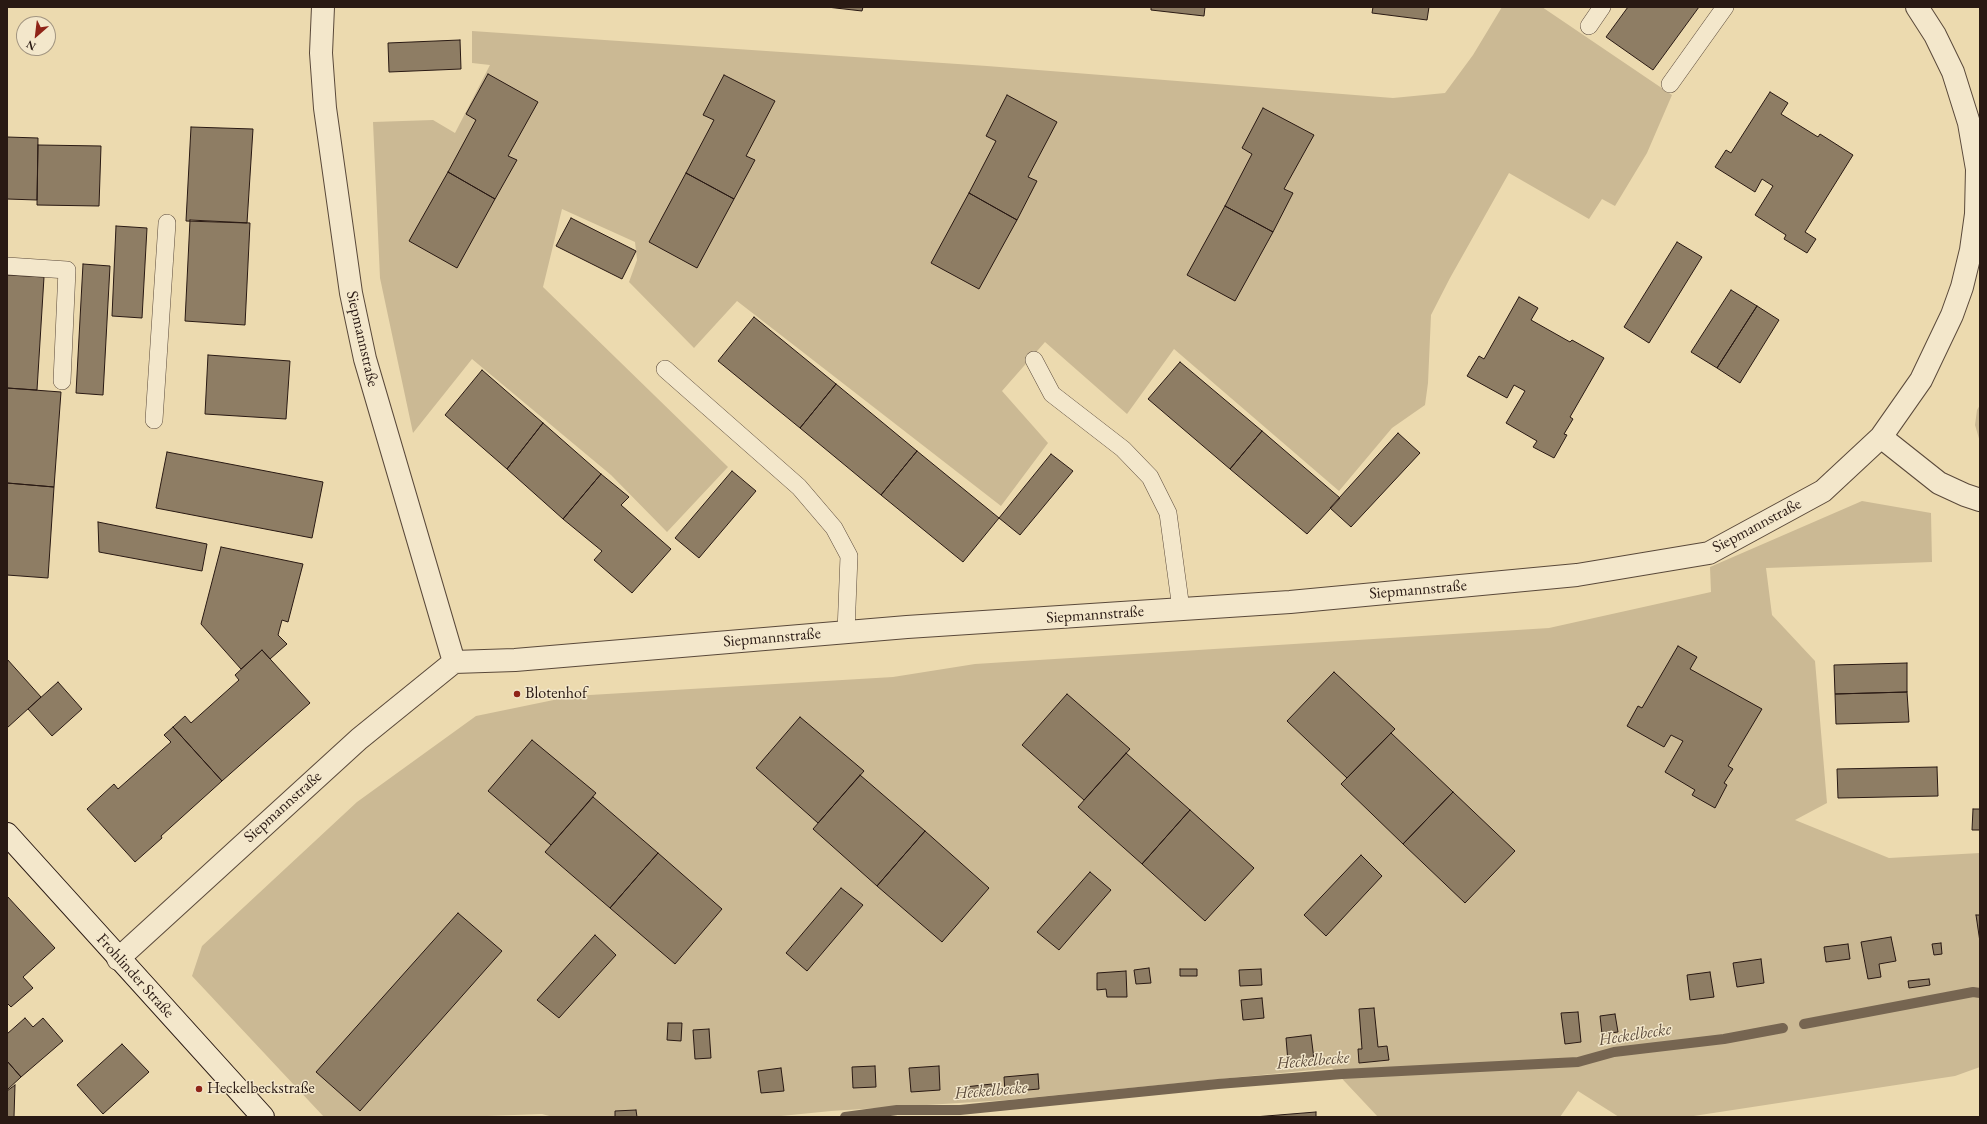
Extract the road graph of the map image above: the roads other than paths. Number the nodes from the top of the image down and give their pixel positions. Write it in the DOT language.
graph roads {
  1 [pos="323,7"];
  2 [pos="1602,7"];
  3 [pos="1725,7"];
  4 [pos="1917,7"];
  5 [pos="1589,26"];
  6 [pos="1670,84"];
  7 [pos="167,223"];
  8 [pos="7,266"];
  9 [pos="1034,360"];
  10 [pos="665,370"];
  11 [pos="62,381"];
  12 [pos="154,420"];
  13 [pos="1881,437"];
  14 [pos="1980,500"];
  15 [pos="1181,609"];
  16 [pos="846,632"];
  17 [pos="454,662"];
  18 [pos="7,834"];
  19 [pos="118,958"];
  20 [pos="263,1117"];
  1 -- 17 [label="street, Siepmannstraße"];
  2 -- 5 [label="lane"];
  3 -- 6 [label="lane"];
  4 -- 13 [label="street, Siepmannstraße"];
  7 -- 12 [label="lane"];
  8 -- 11 [label="lane"];
  9 -- 15 [label="lane"];
  10 -- 16 [label="lane"];
  13 -- 14 [label="street"];
  13 -- 15 [label="street, Siepmannstraße"];
  15 -- 16 [label="street, Siepmannstraße"];
  16 -- 17 [label="street, Siepmannstraße"];
  17 -- 19 [label="street, Siepmannstraße"];
  18 -- 19 [label="street, Frohlinder Straße"];
  19 -- 20 [label="street, Frohlinder Straße"];
}
